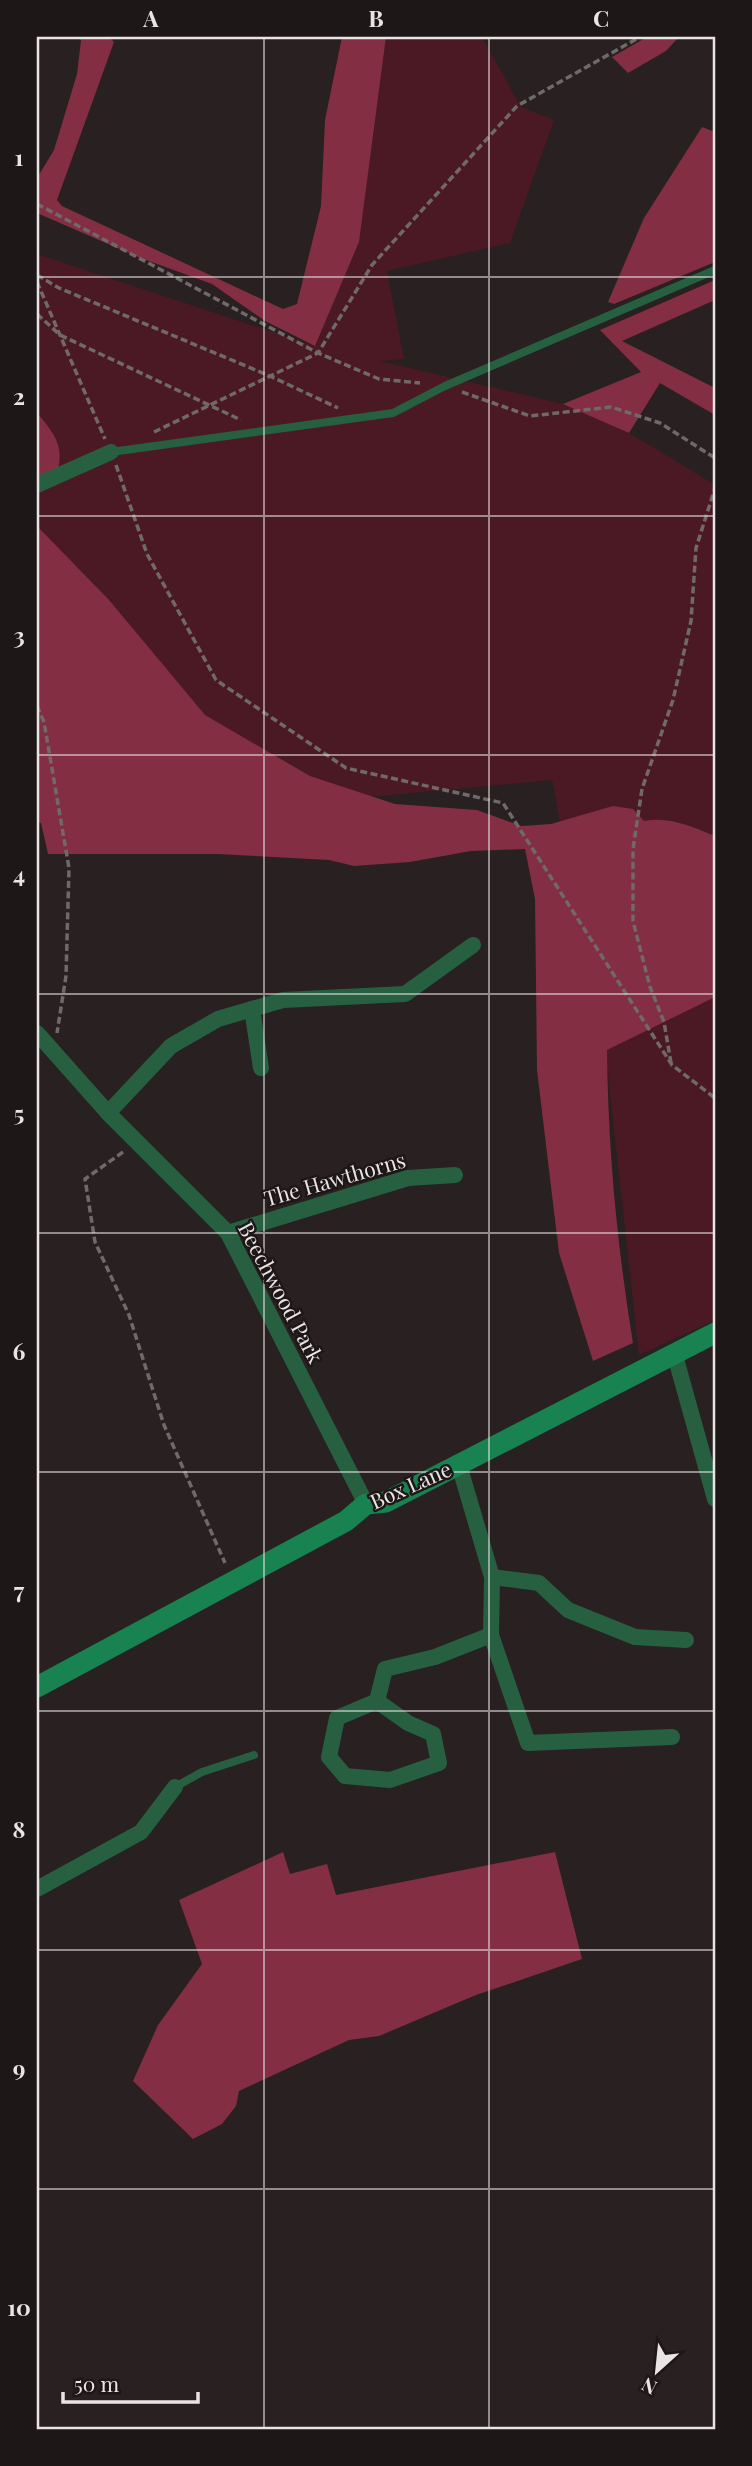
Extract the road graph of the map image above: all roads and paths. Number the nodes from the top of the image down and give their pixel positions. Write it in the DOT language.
graph roads {
  1 [pos="640,37"];
  2 [pos="37,204"];
  3 [pos="715,270"];
  4 [pos="37,275"];
  5 [pos="37,282"];
  6 [pos="37,314"];
  7 [pos="60,335"];
  8 [pos="318,353"];
  9 [pos="270,376"];
  10 [pos="444,386"];
  11 [pos="210,404"];
  12 [pos="359,418"];
  13 [pos="262,431"];
  14 [pos="148,434"];
  15 [pos="111,452"];
  16 [pos="715,458"];
  17 [pos="37,485"];
  18 [pos="715,488"];
  19 [pos="37,706"];
  20 [pos="473,945"];
  21 [pos="252,1009"];
  22 [pos="37,1033"];
  23 [pos="54,1052"];
  24 [pos="671,1065"];
  25 [pos="261,1068"];
  26 [pos="715,1098"];
  27 [pos="108,1113"];
  28 [pos="137,1142"];
  29 [pos="455,1175"];
  30 [pos="228,1233"];
  31 [pos="715,1333"];
  32 [pos="674,1352"];
  33 [pos="459,1465"];
  34 [pos="715,1499"];
  35 [pos="366,1504"];
  36 [pos="492,1577"];
  37 [pos="233,1581"];
  38 [pos="491,1635"];
  39 [pos="686,1640"];
  40 [pos="37,1687"];
  41 [pos="377,1701"];
  42 [pos="672,1737"];
  43 [pos="254,1755"];
  44 [pos="175,1787"];
  45 [pos="37,1889"];
  1 -- 8 [label="path"];
  2 -- 8 [label="path"];
  3 -- 10 [label="lane"];
  4 -- 9 [label="path"];
  5 -- 7 [label="path"];
  6 -- 7 [label="path"];
  7 -- 11 [label="path"];
  7 -- 15 [label="path"];
  8 -- 9 [label="path"];
  8 -- 10 [label="path"];
  9 -- 11 [label="path"];
  9 -- 12 [label="path"];
  10 -- 12 [label="lane"];
  10 -- 16 [label="path"];
  11 -- 13 [label="path"];
  11 -- 14 [label="path"];
  12 -- 13 [label="lane"];
  13 -- 15 [label="lane"];
  15 -- 17 [label="street"];
  15 -- 24 [label="path"];
  18 -- 24 [label="path"];
  19 -- 23 [label="path"];
  20 -- 21 [label="street"];
  21 -- 25 [label="street"];
  21 -- 27 [label="street"];
  22 -- 23 [label="street, Beechwood Park"];
  23 -- 27 [label="street, Beechwood Park"];
  24 -- 26 [label="path"];
  27 -- 28 [label="street, Beechwood Park"];
  28 -- 30 [label="street, Beechwood Park"];
  28 -- 37 [label="path"];
  29 -- 30 [label="street, The Hawthorns"];
  30 -- 35 [label="street, Beechwood Park"];
  31 -- 32 [label="main road, Box Lane"];
  32 -- 33 [label="main road, Box Lane"];
  32 -- 34 [label="street"];
  33 -- 35 [label="main road, Box Lane"];
  33 -- 36 [label="street"];
  35 -- 37 [label="main road, Box Lane"];
  36 -- 38 [label="street"];
  36 -- 39 [label="street"];
  37 -- 40 [label="main road, Box Lane"];
  38 -- 41 [label="street"];
  38 -- 42 [label="street"];
  41 -- 41 [label="street"];
  43 -- 44 [label="lane"];
  44 -- 45 [label="street"];
}
